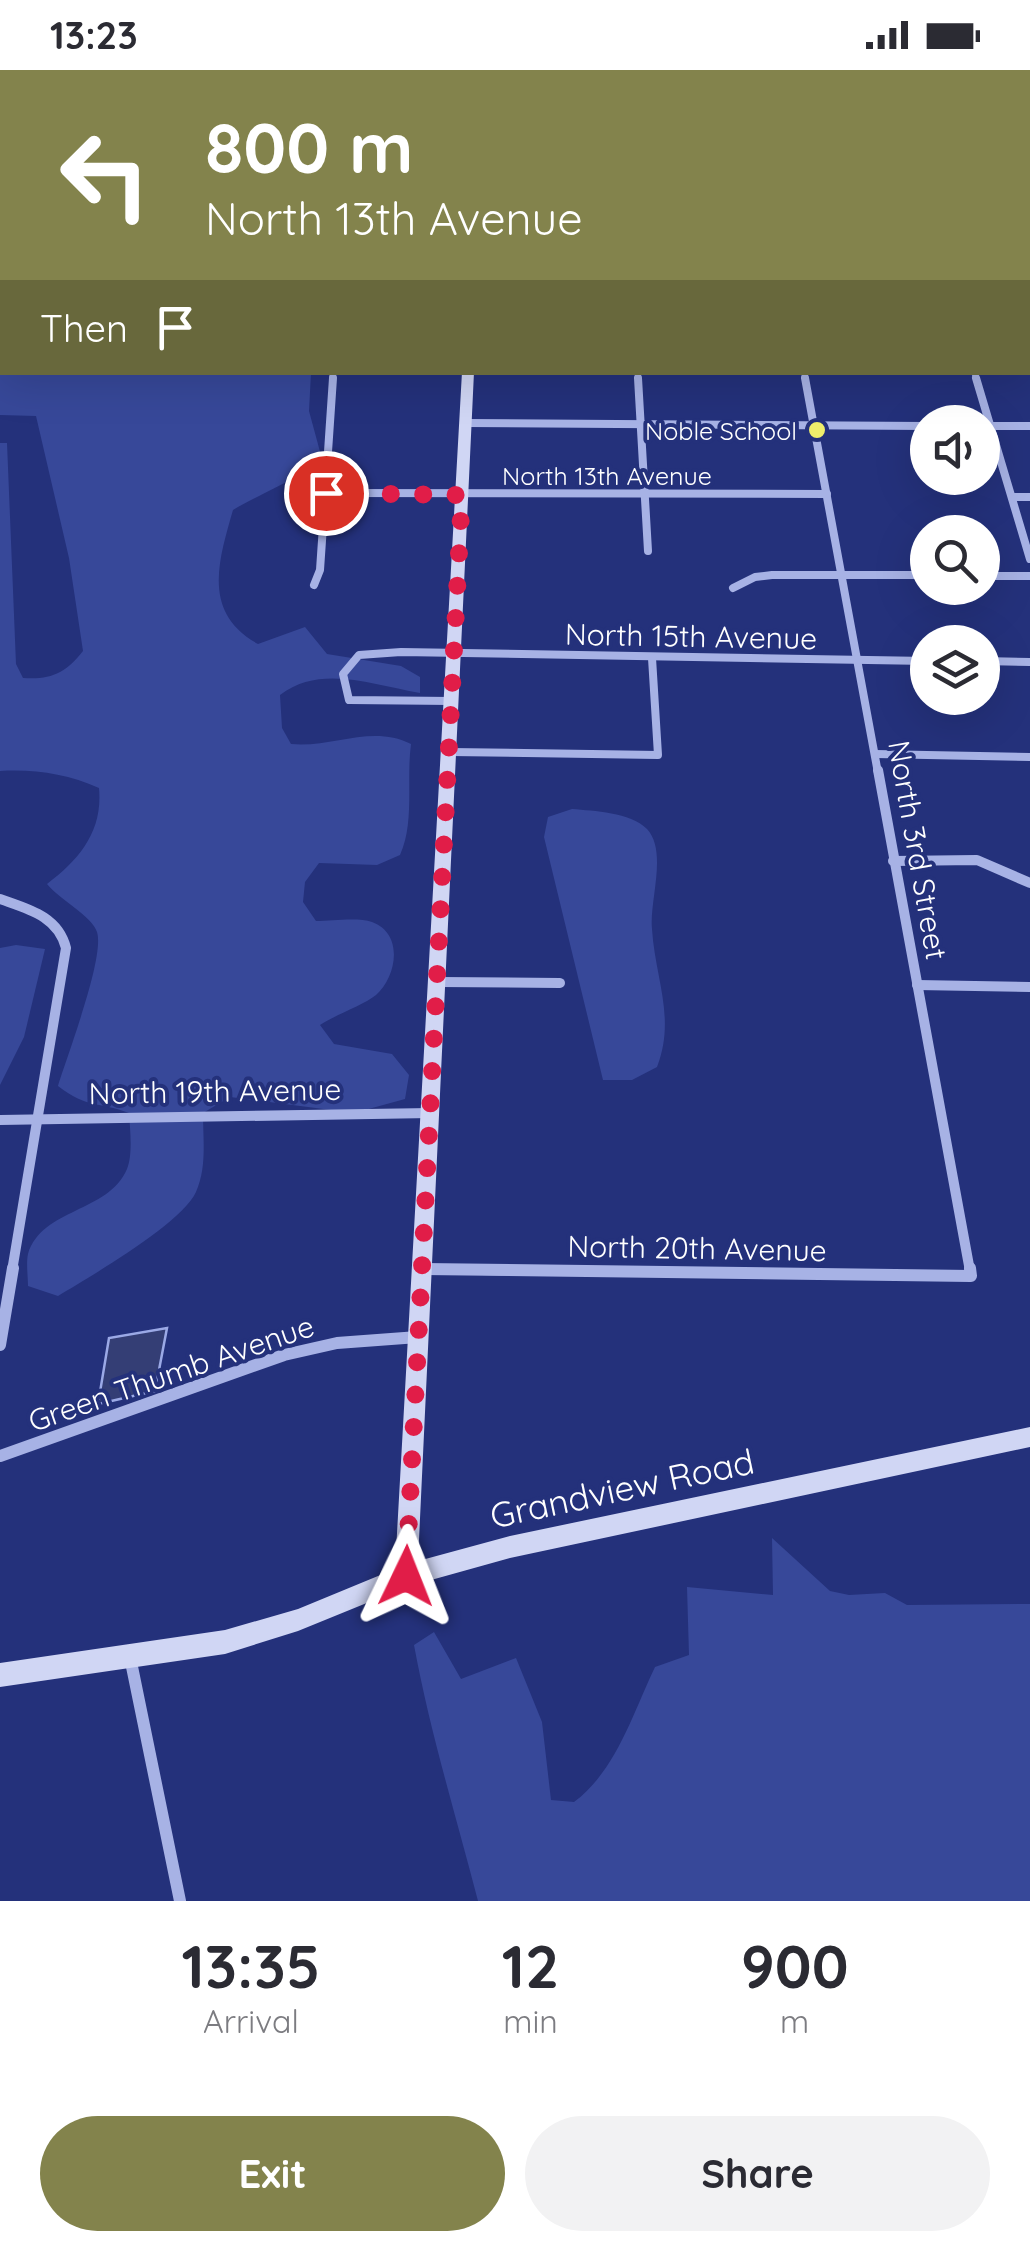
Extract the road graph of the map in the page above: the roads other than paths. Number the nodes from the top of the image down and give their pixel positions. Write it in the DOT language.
graph roads {
  1 [pos="334,375"];
  2 [pos="468,375"];
  3 [pos="638,375"];
  4 [pos="805,375"];
  5 [pos="975,375"];
  6 [pos="981,405"];
  7 [pos="466,423"];
  8 [pos="643,424"];
  9 [pos="815,426"];
  10 [pos="910,426"];
  11 [pos="1000,426"];
  12 [pos="1030,426"];
  13 [pos="1000,464"];
  14 [pos="326,493"];
  15 [pos="827,494"];
  16 [pos="462,495"];
  17 [pos="644,496"];
  18 [pos="1012,497"];
  19 [pos="1030,497"];
  20 [pos="648,551"];
  21 [pos="1030,559"];
  22 [pos="844,574"];
  23 [pos="910,575"];
  24 [pos="1000,576"];
  25 [pos="1030,576"];
  26 [pos="314,585"];
  27 [pos="733,588"];
  28 [pos="454,656"];
  29 [pos="652,658"];
  30 [pos="859,660"];
  31 [pos="910,661"];
  32 [pos="1000,661"];
  33 [pos="1030,662"];
  34 [pos="452,701"];
  35 [pos="450,752"];
  36 [pos="876,754"];
  37 [pos="1030,757"];
  38 [pos="893,861"];
  39 [pos="1030,884"];
  40 [pos="0,899"];
  41 [pos="439,982"];
  42 [pos="560,983"];
  43 [pos="917,985"];
  44 [pos="1030,987"];
  45 [pos="431,1113"];
  46 [pos="37,1119"];
  47 [pos="0,1120"];
  48 [pos="423,1269"];
  49 [pos="971,1276"];
  50 [pos="418,1337"];
  51 [pos="0,1345"];
  52 [pos="1030,1437"];
  53 [pos="0,1456"];
  54 [pos="406,1576"];
  55 [pos="130,1657"];
  56 [pos="0,1676"];
  57 [pos="180,1901"];
  1 -- 14 [label="street"];
  2 -- 7 [label="street"];
  3 -- 8 [label="street"];
  4 -- 9 [label="street, North 3rd Street"];
  5 -- 6 [label="street"];
  7 -- 8 [label="street"];
  7 -- 16 [label="street"];
  8 -- 9 [label="street"];
  8 -- 17 [label="street"];
  9 -- 10 [label="street"];
  9 -- 15 [label="street, North 3rd Street"];
  11 -- 12 [label="street"];
  13 -- 18 [label="street"];
  14 -- 16 [label="street, North 13th Avenue"];
  14 -- 26 [label="street"];
  15 -- 17 [label="street, North 13th Avenue"];
  15 -- 22 [label="street, North 3rd Street"];
  16 -- 17 [label="street, North 13th Avenue"];
  16 -- 28 [label="street"];
  17 -- 20 [label="street"];
  18 -- 19 [label="street"];
  18 -- 21 [label="street"];
  22 -- 23 [label="street"];
  22 -- 27 [label="street"];
  22 -- 30 [label="street, North 3rd Street"];
  24 -- 25 [label="street"];
  28 -- 29 [label="street, North 15th Avenue"];
  28 -- 34 [label="street"];
  28 -- 34 [label="street, North 15th Avenue"];
  29 -- 30 [label="street, North 15th Avenue"];
  29 -- 35 [label="street"];
  30 -- 31 [label="street, North 15th Avenue"];
  30 -- 36 [label="street, North 3rd Street"];
  32 -- 33 [label="street"];
  34 -- 35 [label="street"];
  35 -- 41 [label="street"];
  36 -- 37 [label="street"];
  36 -- 38 [label="street, North 3rd Street"];
  38 -- 39 [label="street"];
  38 -- 43 [label="street, North 3rd Street"];
  40 -- 46 [label="street"];
  41 -- 42 [label="street"];
  41 -- 45 [label="street"];
  43 -- 44 [label="street"];
  43 -- 49 [label="street, North 3rd Street"];
  45 -- 46 [label="street, North 19th Avenue"];
  45 -- 48 [label="street"];
  46 -- 47 [label="street, North 19th Avenue"];
  46 -- 51 [label="street"];
  48 -- 49 [label="street, North 20th Avenue"];
  48 -- 50 [label="street"];
  50 -- 53 [label="street, Green Thumb Avenue"];
  50 -- 54 [label="street"];
  52 -- 54 [label="street, Grandview Road"];
  54 -- 55 [label="street, Grandview Road"];
  55 -- 56 [label="street, Grandview Road"];
  55 -- 57 [label="street"];
}
